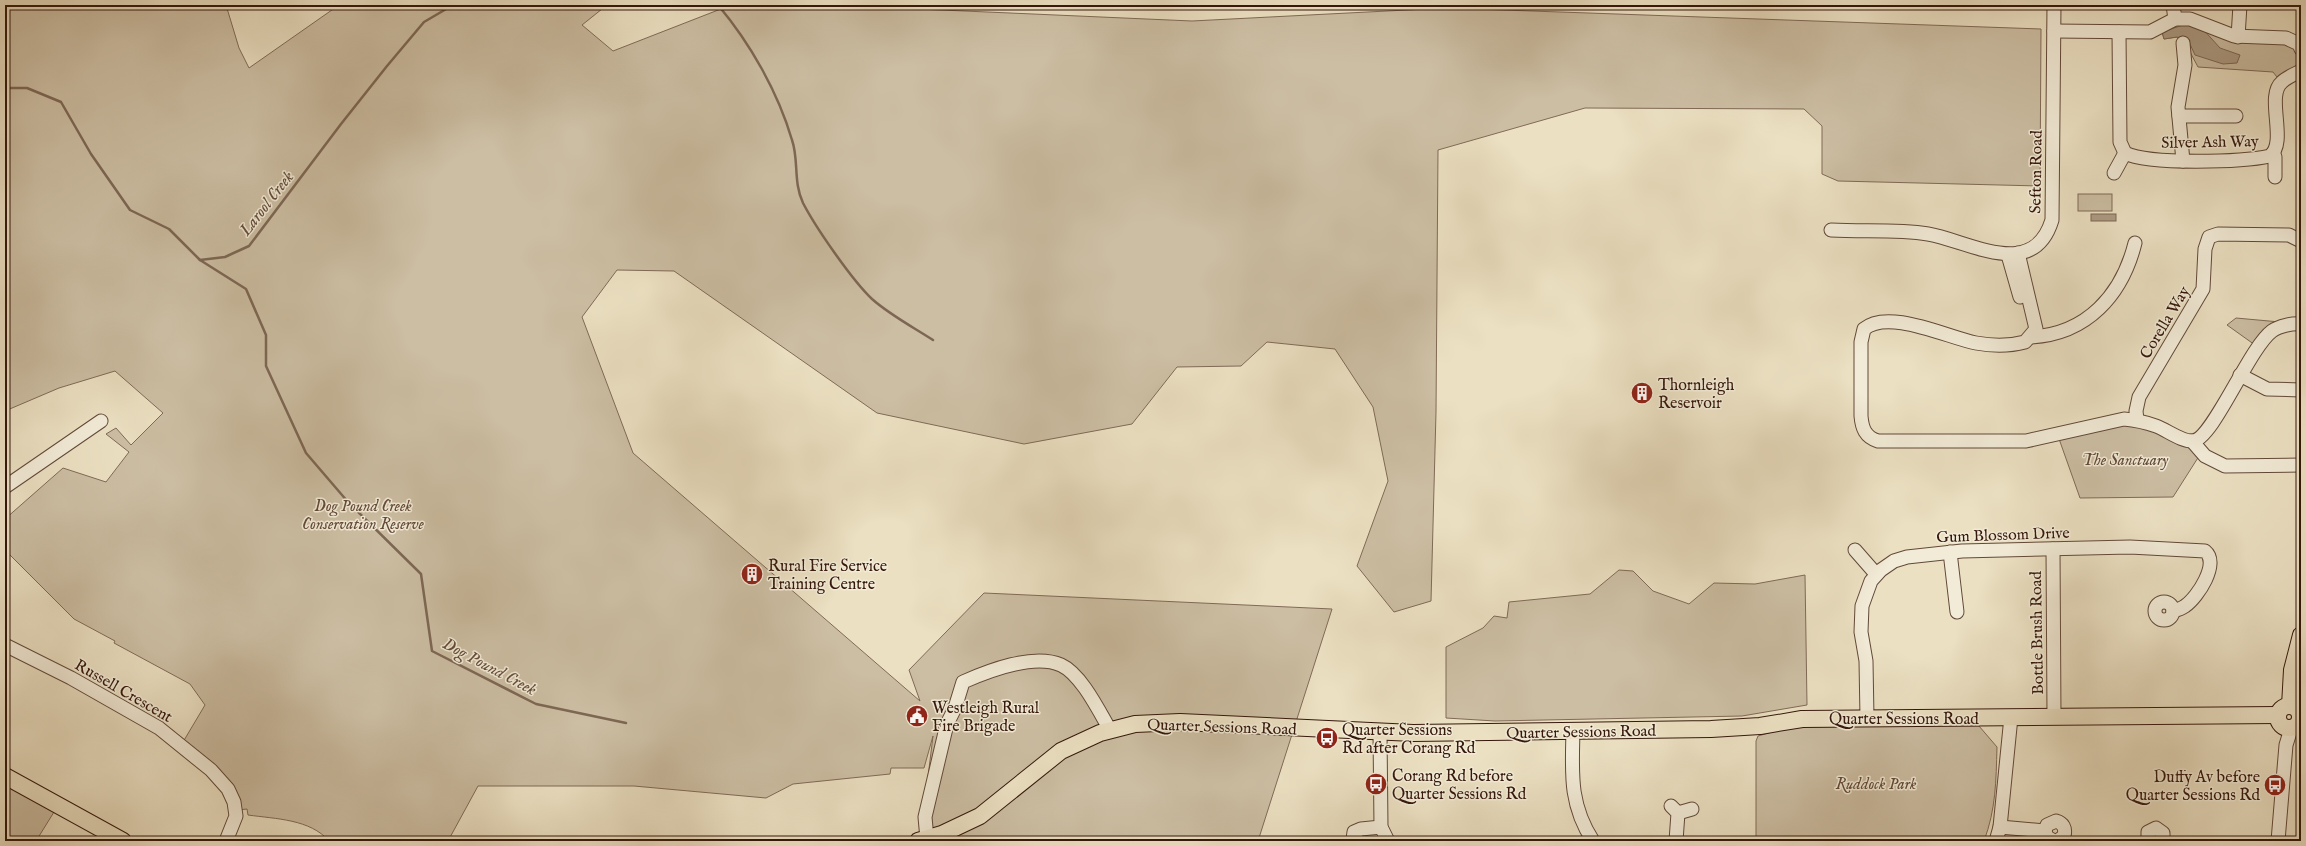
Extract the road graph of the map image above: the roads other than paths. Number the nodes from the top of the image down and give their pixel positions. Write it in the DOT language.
graph roads {
  1 [pos="2054,5"];
  2 [pos="2173,5"];
  3 [pos="2240,5"];
  4 [pos="2175,20"];
  5 [pos="2054,31"];
  6 [pos="2119,32"];
  7 [pos="2238,37"];
  8 [pos="2183,43"];
  9 [pos="2300,45"];
  10 [pos="2301,72"];
  11 [pos="2179,116"];
  12 [pos="2236,116"];
  13 [pos="2125,153"];
  14 [pos="2273,153"];
  15 [pos="2183,161"];
  16 [pos="2114,172"];
  17 [pos="2275,177"];
  18 [pos="1831,230"];
  19 [pos="2301,241"];
  20 [pos="2134,243"];
  21 [pos="2013,254"];
  22 [pos="2301,324"];
  23 [pos="2301,332"];
  24 [pos="2032,335"];
  25 [pos="2267,336"];
  26 [pos="2240,375"];
  27 [pos="2301,390"];
  28 [pos="2137,420"];
  29 [pos="101,421"];
  30 [pos="2192,441"];
  31 [pos="2301,465"];
  32 [pos="5,487"];
  33 [pos="2052,549"];
  34 [pos="1855,550"];
  35 [pos="1950,552"];
  36 [pos="1876,574"];
  37 [pos="2173,611"];
  38 [pos="1957,612"];
  39 [pos="2301,636"];
  40 [pos="5,646"];
  41 [pos="2284,711"];
  42 [pos="2011,717"];
  43 [pos="2054,717"];
  44 [pos="1866,718"];
  45 [pos="2297,723"];
  46 [pos="1110,730"];
  47 [pos="1573,731"];
  48 [pos="1380,733"];
  49 [pos="5,776"];
  50 [pos="1692,809"];
  51 [pos="1381,827"];
  52 [pos="2000,827"];
  53 [pos="2045,831"];
  54 [pos="922,840"];
  55 [pos="122,841"];
  56 [pos="226,841"];
  57 [pos="1354,841"];
  58 [pos="1388,841"];
  59 [pos="1593,841"];
  60 [pos="1676,841"];
  61 [pos="1996,841"];
  62 [pos="2056,841"];
  63 [pos="2148,841"];
  64 [pos="2163,841"];
  65 [pos="2278,841"];
  1 -- 5 [label="street, Sefton Road"];
  2 -- 4 [label="street"];
  3 -- 7 [label="street"];
  4 -- 6 [label="street"];
  4 -- 7 [label="street"];
  5 -- 6 [label="street"];
  5 -- 21 [label="street, Sefton Road"];
  6 -- 13 [label="street"];
  7 -- 9 [label="street"];
  8 -- 11 [label="street"];
  10 -- 14 [label="street, Silver Ash Way"];
  11 -- 12 [label="street"];
  11 -- 15 [label="street"];
  13 -- 15 [label="street, Silver Ash Way"];
  13 -- 16 [label="street"];
  14 -- 15 [label="street, Silver Ash Way"];
  14 -- 17 [label="street"];
  18 -- 21 [label="street"];
  19 -- 28 [label="street, Corella Way"];
  20 -- 24 [label="street"];
  21 -- 24 [label="street"];
  22 -- 25 [label="street"];
  23 -- 25 [label="street"];
  24 -- 28 [label="street"];
  25 -- 26 [label="street"];
  26 -- 27 [label="street"];
  26 -- 30 [label="street"];
  28 -- 30 [label="street"];
  29 -- 32 [label="street"];
  30 -- 31 [label="street"];
  33 -- 35 [label="street, Gum Blossom Drive"];
  33 -- 37 [label="street, Gum Blossom Drive"];
  33 -- 43 [label="street, Bottle Brush Road"];
  34 -- 36 [label="street"];
  35 -- 36 [label="street, Gum Blossom Drive"];
  35 -- 38 [label="street"];
  36 -- 44 [label="street, Gum Blossom Drive"];
  39 -- 41 [label="main road"];
  40 -- 56 [label="street, Russell Crescent"];
  41 -- 43 [label="main road, Quarter Sessions Road"];
  41 -- 45 [label="main road"];
  42 -- 43 [label="main road, Quarter Sessions Road"];
  42 -- 44 [label="main road, Quarter Sessions Road"];
  42 -- 52 [label="street"];
  44 -- 47 [label="main road, Quarter Sessions Road"];
  45 -- 65 [label="street"];
  46 -- 48 [label="main road, Quarter Sessions Road"];
  46 -- 54 [label="main road, Quarter Sessions Road"];
  46 -- 54 [label="street"];
  47 -- 48 [label="main road, Quarter Sessions Road"];
  47 -- 59 [label="street"];
  48 -- 51 [label="street"];
  49 -- 55 [label="main road"];
  50 -- 60 [label="street"];
  51 -- 57 [label="street"];
  51 -- 58 [label="street"];
  52 -- 53 [label="street"];
  52 -- 61 [label="street"];
  53 -- 62 [label="street"];
  53 -- 62 [label="street"];
  63 -- 64 [label="street"];
}
